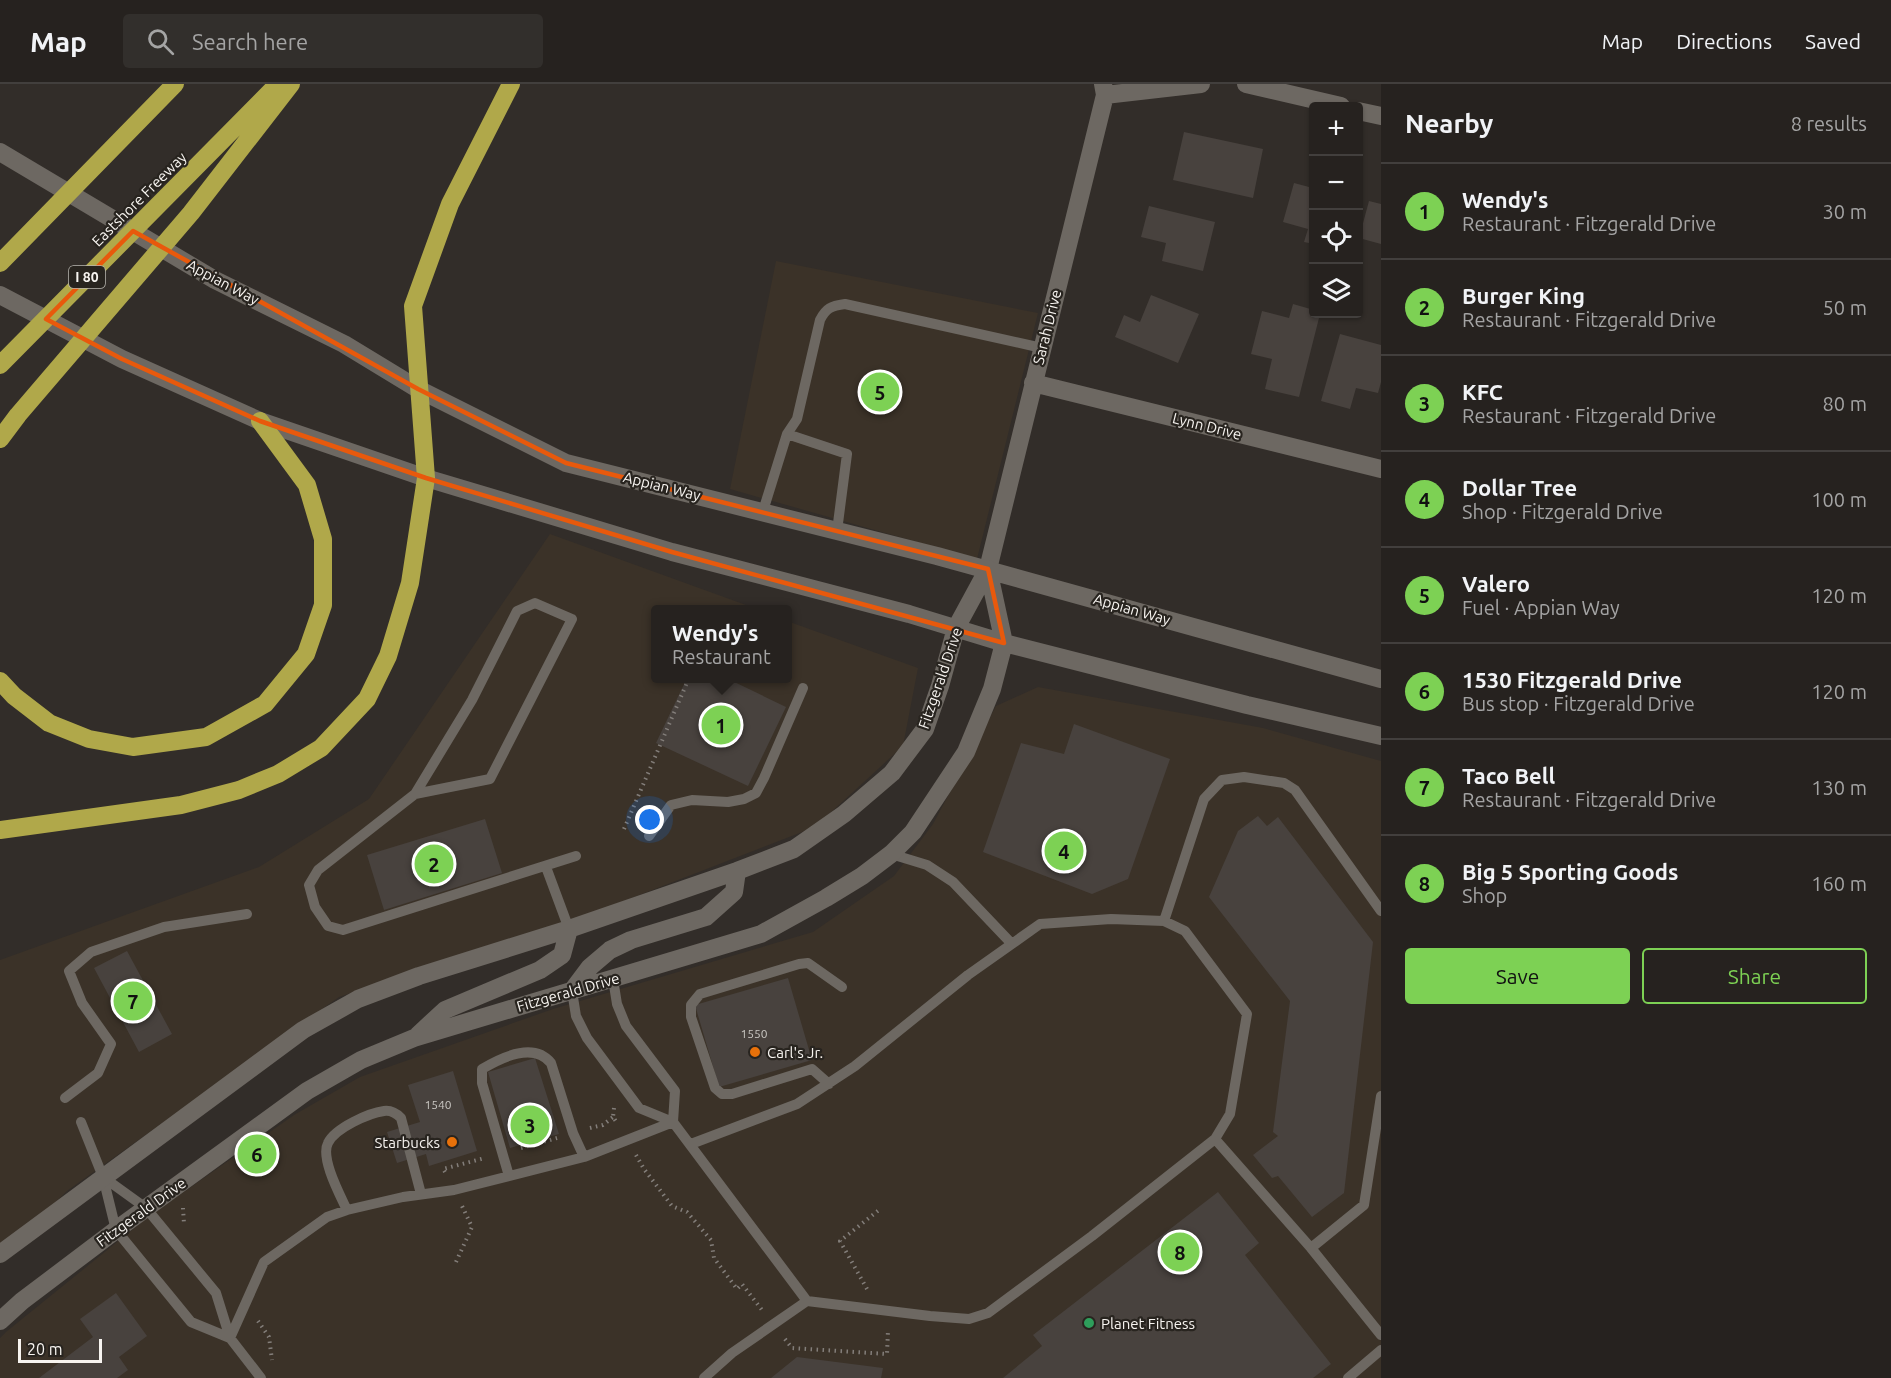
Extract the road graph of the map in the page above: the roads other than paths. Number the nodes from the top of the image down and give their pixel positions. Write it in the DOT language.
graph roads {
  1 [pos="176,84"];
  2 [pos="278,84"];
  3 [pos="291,84"];
  4 [pos="511,84"];
  5 [pos="1201,84"];
  6 [pos="1246,84"];
  7 [pos="1104,89"];
  8 [pos="1324,102"];
  9 [pos="1363,112"];
  10 [pos="1381,116"];
  11 [pos="0,152"];
  12 [pos="0,262"];
  13 [pos="0,295"];
  14 [pos="1042,348"];
  15 [pos="0,365"];
  16 [pos="1033,383"];
  17 [pos="418,389"];
  18 [pos="260,421"];
  19 [pos="787,434"];
  20 [pos="0,439"];
  21 [pos="1381,469"];
  22 [pos="426,478"];
  23 [pos="763,511"];
  24 [pos="837,531"];
  25 [pos="988,569"];
  26 [pos="956,628"];
  27 [pos="1004,643"];
  28 [pos="1381,679"];
  29 [pos="0,681"];
  30 [pos="803,688"];
  31 [pos="1381,736"];
  32 [pos="415,794"];
  33 [pos="0,830"];
  34 [pos="649,836"];
  35 [pos="891,854"];
  36 [pos="576,856"];
  37 [pos="546,867"];
  38 [pos="737,871"];
  39 [pos="1381,911"];
  40 [pos="247,914"];
  41 [pos="1164,921"];
  42 [pos="569,929"];
  43 [pos="1011,943"];
  44 [pos="613,979"];
  45 [pos="842,987"];
  46 [pos="572,991"];
  47 [pos="414,1038"];
  48 [pos="829,1084"];
  49 [pos="1381,1096"];
  50 [pos="65,1098"];
  51 [pos="81,1122"];
  52 [pos="673,1122"];
  53 [pos="1215,1139"];
  54 [pos="691,1144"];
  55 [pos="584,1157"];
  56 [pos="509,1176"];
  57 [pos="103,1177"];
  58 [pos="421,1194"];
  59 [pos="146,1208"];
  60 [pos="347,1209"];
  61 [pos="116,1230"];
  62 [pos="1311,1248"];
  63 [pos="0,1254"];
  64 [pos="807,1300"];
  65 [pos="0,1322"];
  66 [pos="1381,1335"];
  67 [pos="230,1338"];
  68 [pos="1381,1350"];
  69 [pos="261,1378"];
  70 [pos="704,1378"];
  71 [pos="1348,1378"];
  1 -- 12 [label="highway"];
  2 -- 15 [label="highway, Eastshore Freeway / I 80"];
  3 -- 20 [label="highway"];
  4 -- 17 [label="highway"];
  5 -- 7 [label="main road"];
  6 -- 8 [label="main road"];
  7 -- 14 [label="main road, Sarah Drive"];
  9 -- 10 [label="main road"];
  11 -- 17 [label="main road, Appian Way"];
  13 -- 18 [label="main road"];
  14 -- 16 [label="main road, Sarah Drive"];
  14 -- 19 [label="lane"];
  16 -- 21 [label="main road, Lynn Drive"];
  16 -- 25 [label="main road, Sarah Drive"];
  17 -- 22 [label="highway"];
  17 -- 23 [label="main road, Appian Way"];
  18 -- 22 [label="main road"];
  18 -- 29 [label="highway"];
  19 -- 23 [label="lane"];
  19 -- 24 [label="lane"];
  22 -- 26 [label="main road"];
  22 -- 33 [label="highway"];
  23 -- 24 [label="main road, Appian Way"];
  24 -- 25 [label="main road, Appian Way"];
  25 -- 26 [label="main road, Fitzgerald Drive"];
  25 -- 27 [label="main road, Fitzgerald Drive"];
  25 -- 28 [label="main road, Appian Way"];
  26 -- 27 [label="main road"];
  26 -- 38 [label="main road, Fitzgerald Drive"];
  27 -- 31 [label="main road"];
  27 -- 35 [label="main road, Fitzgerald Drive"];
  30 -- 34 [label="lane"];
  32 -- 32 [label="lane"];
  32 -- 37 [label="lane"];
  35 -- 43 [label="lane"];
  35 -- 44 [label="main road, Fitzgerald Drive"];
  36 -- 37 [label="lane"];
  37 -- 42 [label="lane"];
  38 -- 42 [label="main road, Fitzgerald Drive"];
  38 -- 46 [label="main road"];
  39 -- 41 [label="lane"];
  40 -- 50 [label="lane"];
  41 -- 43 [label="lane"];
  41 -- 53 [label="lane"];
  42 -- 47 [label="main road"];
  42 -- 57 [label="main road, Fitzgerald Drive"];
  43 -- 48 [label="lane"];
  44 -- 46 [label="main road, Fitzgerald Drive"];
  44 -- 52 [label="lane"];
  45 -- 48 [label="lane"];
  46 -- 47 [label="main road, Fitzgerald Drive"];
  46 -- 52 [label="lane"];
  47 -- 59 [label="main road, Fitzgerald Drive"];
  48 -- 54 [label="lane"];
  49 -- 62 [label="lane"];
  51 -- 57 [label="lane"];
  52 -- 54 [label="lane"];
  52 -- 55 [label="lane"];
  53 -- 62 [label="lane"];
  53 -- 64 [label="lane"];
  54 -- 64 [label="lane"];
  55 -- 56 [label="lane"];
  55 -- 56 [label="lane"];
  56 -- 58 [label="lane"];
  57 -- 59 [label="lane"];
  57 -- 61 [label="lane"];
  57 -- 63 [label="main road, Fitzgerald Drive"];
  58 -- 60 [label="lane"];
  58 -- 60 [label="lane"];
  59 -- 61 [label="main road, Fitzgerald Drive"];
  59 -- 67 [label="lane"];
  60 -- 67 [label="lane"];
  61 -- 65 [label="main road, Fitzgerald Drive"];
  61 -- 67 [label="lane"];
  62 -- 66 [label="lane"];
  64 -- 70 [label="lane"];
  67 -- 69 [label="lane"];
  68 -- 71 [label="lane"];
}
